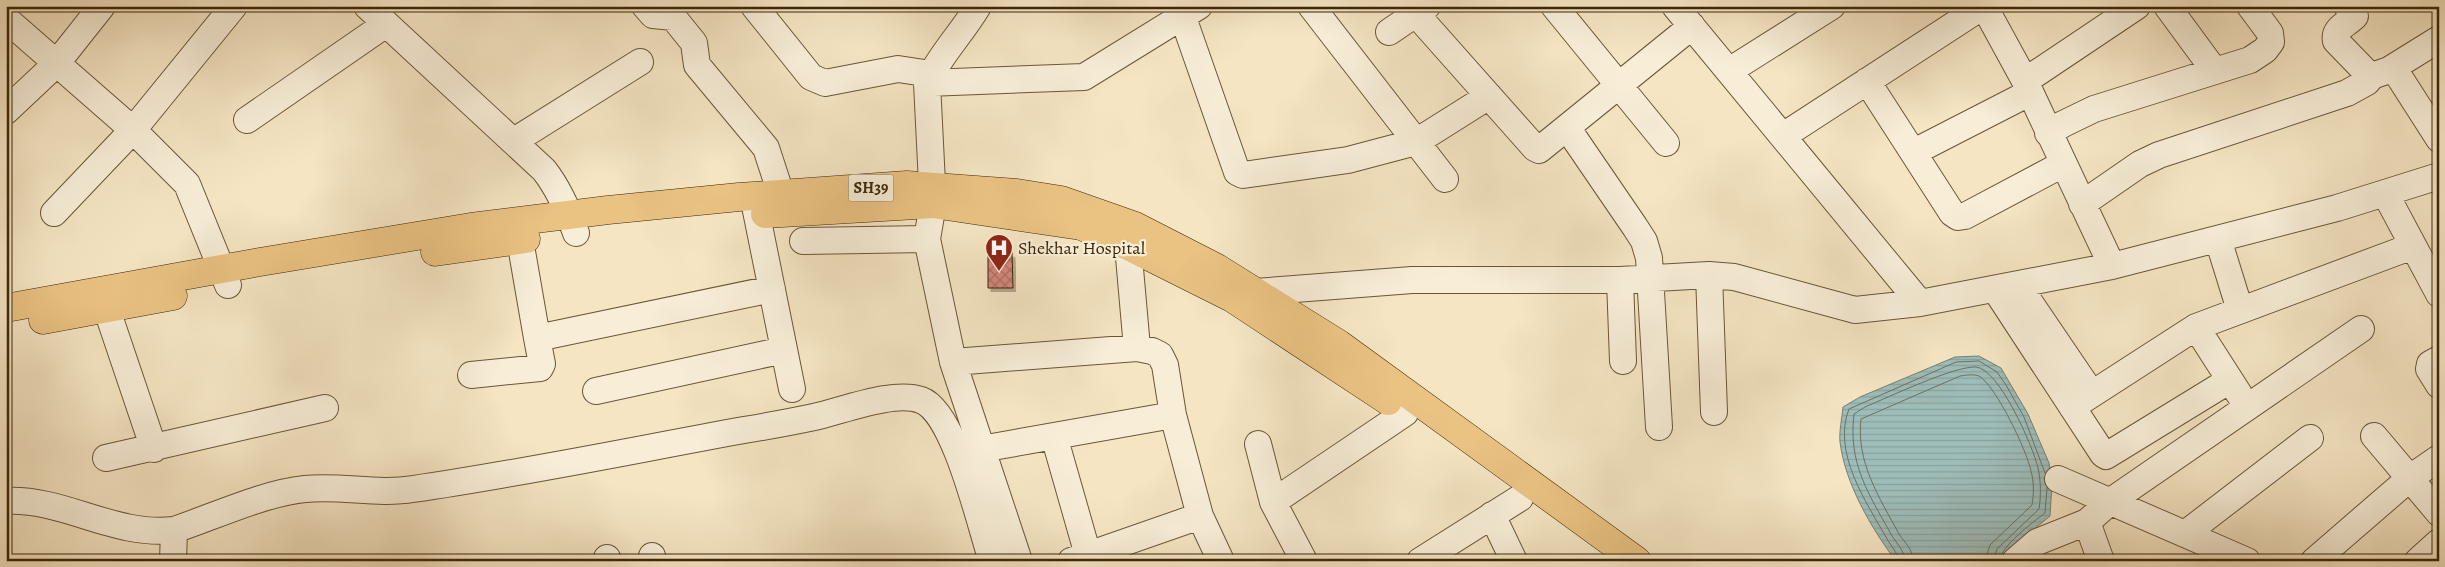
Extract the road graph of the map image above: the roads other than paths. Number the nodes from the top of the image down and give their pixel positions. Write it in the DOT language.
graph roads {
  1 [pos="102,6"];
  2 [pos="234,6"];
  3 [pos="367,6"];
  4 [pos="645,6"];
  5 [pos="754,6"];
  6 [pos="1311,6"];
  7 [pos="1554,6"];
  8 [pos="1832,6"];
  9 [pos="1984,6"];
  10 [pos="2137,6"];
  11 [pos="2167,6"];
  12 [pos="2250,6"];
  13 [pos="2347,6"];
  14 [pos="971,9"];
  15 [pos="1187,9"];
  16 [pos="1422,10"];
  17 [pos="1684,16"];
  18 [pos="6,19"];
  19 [pos="386,24"];
  20 [pos="1389,32"];
  21 [pos="2439,39"];
  22 [pos="640,62"];
  23 [pos="56,64"];
  24 [pos="2214,70"];
  25 [pos="1729,71"];
  26 [pos="2381,73"];
  27 [pos="929,78"];
  28 [pos="1868,81"];
  29 [pos="1620,85"];
  30 [pos="2027,87"];
  31 [pos="1489,96"];
  32 [pos="6,111"];
  33 [pos="247,120"];
  34 [pos="1568,129"];
  35 [pos="133,130"];
  36 [pos="2048,133"];
  37 [pos="1783,136"];
  38 [pos="2439,139"];
  39 [pos="514,141"];
  40 [pos="1416,142"];
  41 [pos="1666,143"];
  42 [pos="1914,152"];
  43 [pos="2063,164"];
  44 [pos="2439,176"];
  45 [pos="1445,179"];
  46 [pos="2385,193"];
  47 [pos="781,194"];
  48 [pos="932,195"];
  49 [pos="2082,204"];
  50 [pos="754,205"];
  51 [pos="54,213"];
  52 [pos="573,224"];
  53 [pos="927,239"];
  54 [pos="2218,239"];
  55 [pos="520,240"];
  56 [pos="803,240"];
  57 [pos="1128,246"];
  58 [pos="2413,246"];
  59 [pos="329,259"];
  60 [pos="2112,266"];
  61 [pos="1709,275"];
  62 [pos="225,277"];
  63 [pos="1652,278"];
  64 [pos="1620,280"];
  65 [pos="2006,287"];
  66 [pos="772,289"];
  67 [pos="1255,292"];
  68 [pos="2439,294"];
  69 [pos="1920,303"];
  70 [pos="8,310"];
  71 [pos="107,310"];
  72 [pos="2240,310"];
  73 [pos="2196,327"];
  74 [pos="2361,328"];
  75 [pos="538,338"];
  76 [pos="1137,348"];
  77 [pos="784,350"];
  78 [pos="2439,359"];
  79 [pos="1623,361"];
  80 [pos="953,362"];
  81 [pos="471,375"];
  82 [pos="2230,380"];
  83 [pos="2439,385"];
  84 [pos="792,389"];
  85 [pos="596,391"];
  86 [pos="2082,400"];
  87 [pos="2247,407"];
  88 [pos="325,408"];
  89 [pos="1714,412"];
  90 [pos="1405,413"];
  91 [pos="1173,415"];
  92 [pos="1659,427"];
  93 [pos="1054,436"];
  94 [pos="2374,436"];
  95 [pos="2310,438"];
  96 [pos="1258,444"];
  97 [pos="154,449"];
  98 [pos="981,449"];
  99 [pos="106,458"];
  100 [pos="2439,458"];
  101 [pos="2410,478"];
  102 [pos="2058,479"];
  103 [pos="1520,498"];
  104 [pos="6,501"];
  105 [pos="2111,501"];
  106 [pos="1273,502"];
  107 [pos="2439,513"];
  108 [pos="1200,516"];
  109 [pos="1492,516"];
  110 [pos="2087,522"];
  111 [pos="174,530"];
  112 [pos="2184,534"];
  113 [pos="2439,542"];
  114 [pos="1128,552"];
  115 [pos="1454,552"];
  116 [pos="1079,558"];
  117 [pos="174,561"];
  118 [pos="992,561"];
  119 [pos="1018,561"];
  120 [pos="1221,561"];
  121 [pos="1304,561"];
  122 [pos="1420,561"];
  123 [pos="1514,561"];
  124 [pos="1607,561"];
  125 [pos="1637,561"];
  126 [pos="2014,561"];
  127 [pos="2101,561"];
  128 [pos="2247,561"];
  129 [pos="2314,561"];
  130 [pos="2418,561"];
  1 -- 23 [label="street"];
  2 -- 35 [label="street"];
  3 -- 19 [label="street"];
  4 -- 47 [label="street"];
  5 -- 27 [label="street"];
  6 -- 40 [label="street"];
  7 -- 29 [label="street"];
  8 -- 25 [label="street"];
  9 -- 28 [label="street"];
  9 -- 30 [label="street"];
  10 -- 30 [label="street"];
  11 -- 24 [label="street"];
  12 -- 24 [label="street"];
  13 -- 26 [label="street"];
  14 -- 27 [label="street"];
  15 -- 27 [label="street"];
  15 -- 40 [label="street"];
  16 -- 20 [label="street"];
  16 -- 31 [label="street"];
  17 -- 25 [label="street"];
  17 -- 29 [label="street"];
  18 -- 23 [label="street"];
  19 -- 33 [label="street"];
  19 -- 39 [label="street"];
  21 -- 26 [label="street"];
  22 -- 39 [label="street"];
  23 -- 32 [label="street"];
  23 -- 35 [label="street"];
  24 -- 36 [label="street"];
  25 -- 37 [label="street"];
  26 -- 38 [label="street"];
  26 -- 49 [label="street"];
  27 -- 48 [label="street"];
  28 -- 37 [label="street"];
  28 -- 42 [label="street"];
  29 -- 34 [label="street"];
  29 -- 41 [label="street"];
  30 -- 36 [label="street"];
  30 -- 42 [label="street"];
  31 -- 34 [label="street"];
  31 -- 40 [label="street"];
  34 -- 63 [label="street"];
  35 -- 51 [label="street"];
  35 -- 62 [label="street"];
  36 -- 43 [label="street"];
  37 -- 69 [label="street"];
  39 -- 52 [label="street"];
  40 -- 45 [label="street"];
  42 -- 43 [label="street"];
  43 -- 49 [label="street"];
  44 -- 46 [label="street"];
  46 -- 54 [label="street"];
  46 -- 58 [label="street"];
  47 -- 48 [label="main road, SH39"];
  47 -- 50 [label="main road, SH39"];
  48 -- 50 [label="main road, SH39"];
  48 -- 53 [label="street"];
  48 -- 57 [label="main road, SH39"];
  48 -- 67 [label="main road, SH39"];
  49 -- 60 [label="street"];
  50 -- 52 [label="main road, SH39"];
  50 -- 66 [label="street"];
  52 -- 55 [label="main road, SH39"];
  52 -- 59 [label="main road, SH39"];
  53 -- 56 [label="street"];
  53 -- 80 [label="street"];
  54 -- 60 [label="street"];
  54 -- 72 [label="street"];
  55 -- 59 [label="main road, SH39"];
  55 -- 75 [label="street"];
  57 -- 76 [label="street"];
  57 -- 90 [label="main road, SH39"];
  58 -- 68 [label="street"];
  58 -- 72 [label="street"];
  59 -- 62 [label="main road, SH39"];
  60 -- 65 [label="street"];
  61 -- 63 [label="street"];
  61 -- 69 [label="street"];
  61 -- 89 [label="street"];
  62 -- 70 [label="main road, SH39"];
  62 -- 71 [label="main road, SH39"];
  63 -- 64 [label="street"];
  63 -- 92 [label="street"];
  64 -- 67 [label="street"];
  64 -- 79 [label="street"];
  65 -- 69 [label="street"];
  65 -- 86 [label="street"];
  66 -- 75 [label="street"];
  66 -- 77 [label="street"];
  67 -- 125 [label="main road, SH39"];
  70 -- 71 [label="main road, SH39"];
  71 -- 97 [label="street"];
  72 -- 73 [label="street"];
  73 -- 82 [label="street"];
  73 -- 86 [label="street"];
  74 -- 87 [label="street"];
  75 -- 81 [label="street"];
  76 -- 80 [label="street"];
  76 -- 91 [label="street"];
  77 -- 84 [label="street"];
  77 -- 85 [label="street"];
  78 -- 83 [label="street"];
  80 -- 98 [label="street"];
  82 -- 86 [label="street"];
  82 -- 87 [label="street"];
  87 -- 105 [label="street"];
  88 -- 97 [label="street"];
  90 -- 103 [label="main road, SH39"];
  90 -- 106 [label="street"];
  91 -- 93 [label="street"];
  91 -- 108 [label="street"];
  93 -- 98 [label="street"];
  93 -- 116 [label="street"];
  94 -- 101 [label="street"];
  95 -- 112 [label="street"];
  96 -- 106 [label="street"];
  97 -- 99 [label="street"];
  98 -- 119 [label="street"];
  100 -- 101 [label="street"];
  101 -- 107 [label="street"];
  101 -- 129 [label="street"];
  102 -- 105 [label="street"];
  103 -- 109 [label="street"];
  103 -- 124 [label="main road, SH39"];
  104 -- 111 [label="street"];
  105 -- 110 [label="street"];
  105 -- 112 [label="street"];
  106 -- 121 [label="street"];
  108 -- 114 [label="street"];
  108 -- 120 [label="street"];
  109 -- 115 [label="street"];
  109 -- 123 [label="street"];
  110 -- 126 [label="street"];
  110 -- 127 [label="street"];
  111 -- 117 [label="street"];
  111 -- 118 [label="street"];
  112 -- 128 [label="street"];
  113 -- 130 [label="street"];
  114 -- 116 [label="street"];
  115 -- 122 [label="street"];
}
